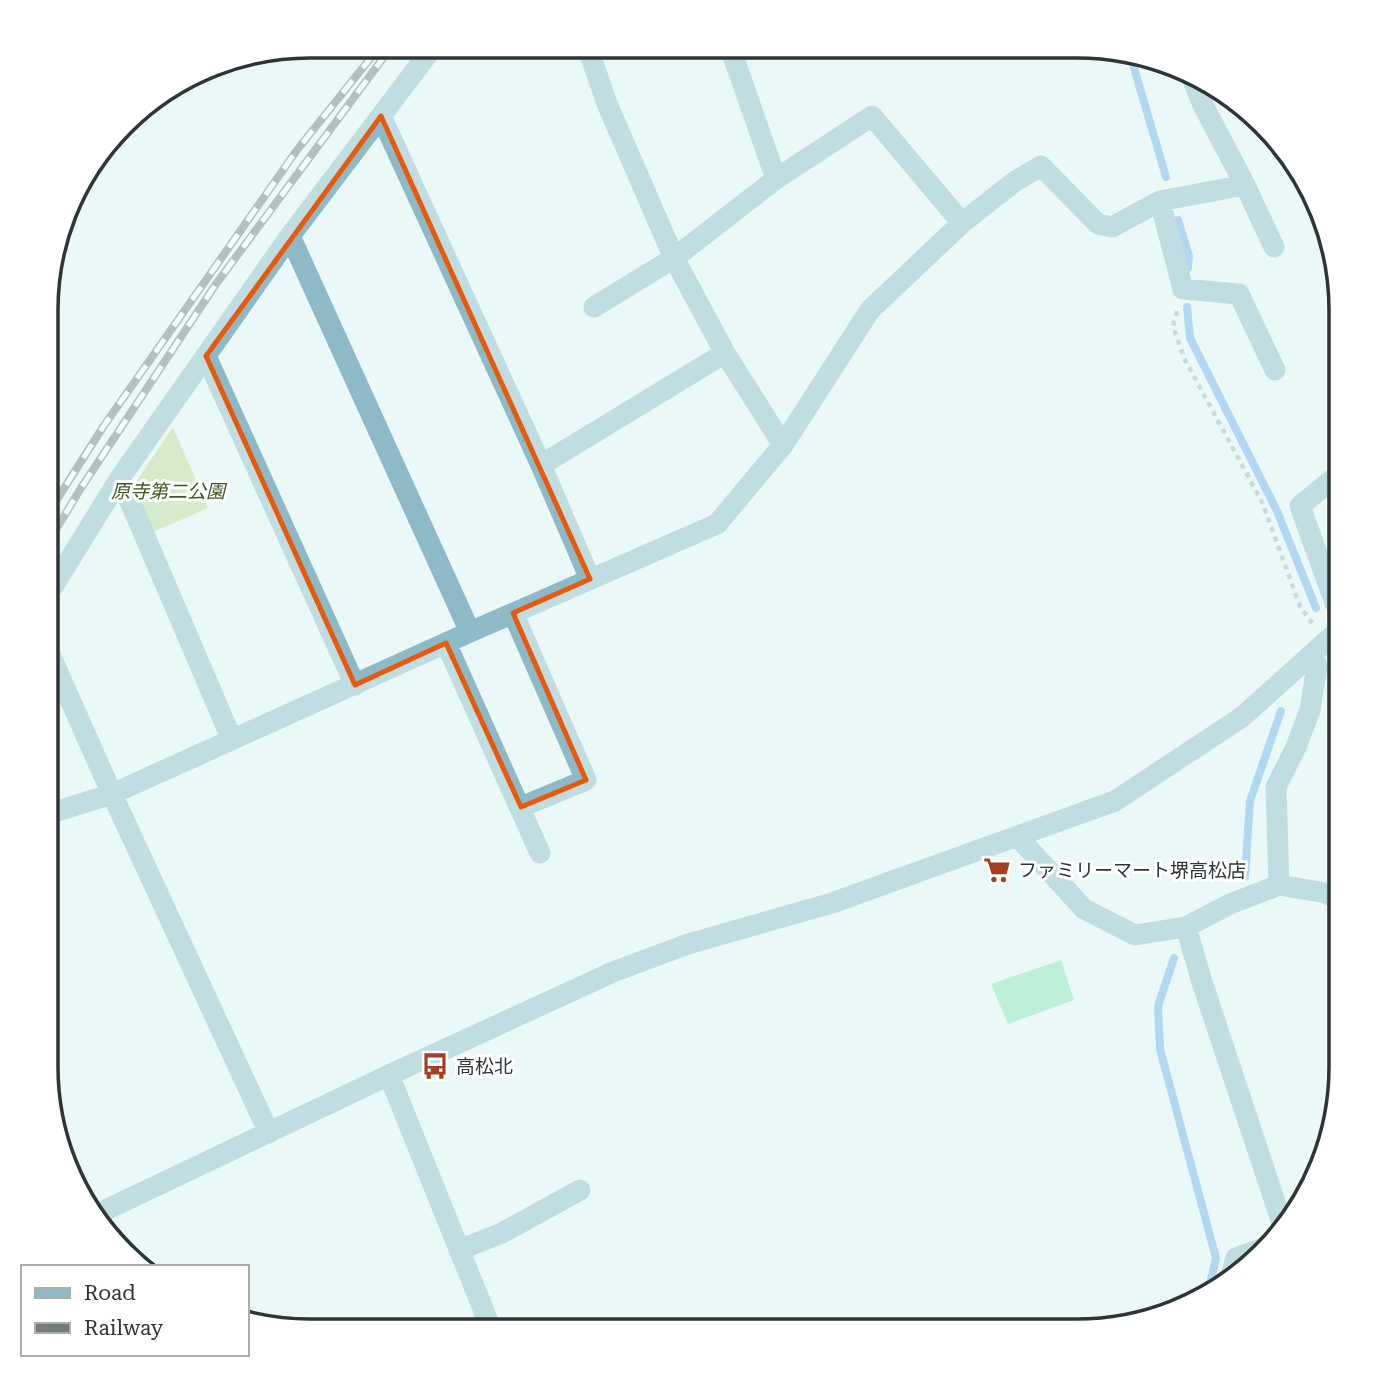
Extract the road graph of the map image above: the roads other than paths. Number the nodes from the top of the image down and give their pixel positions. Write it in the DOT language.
graph roads {
  1 [pos="425,58"];
  2 [pos="591,58"];
  3 [pos="734,58"];
  4 [pos="1196,88"];
  5 [pos="381,116"];
  6 [pos="776,179"];
  7 [pos="1245,186"];
  8 [pos="1160,201"];
  9 [pos="962,223"];
  10 [pos="290,236"];
  11 [pos="1274,247"];
  12 [pos="674,258"];
  13 [pos="594,307"];
  14 [pos="725,353"];
  15 [pos="206,356"];
  16 [pos="1275,370"];
  17 [pos="783,445"];
  18 [pos="541,465"];
  19 [pos="120,478"];
  20 [pos="1329,482"];
  21 [pos="58,578"];
  22 [pos="590,579"];
  23 [pos="1329,586"];
  24 [pos="513,613"];
  25 [pos="470,632"];
  26 [pos="1326,642"];
  27 [pos="446,643"];
  28 [pos="58,672"];
  29 [pos="355,684"];
  30 [pos="232,740"];
  31 [pos="113,794"];
  32 [pos="521,807"];
  33 [pos="58,811"];
  34 [pos="1018,837"];
  35 [pos="540,853"];
  36 [pos="1279,885"];
  37 [pos="1329,894"];
  38 [pos="1186,927"];
  39 [pos="389,1075"];
  40 [pos="269,1133"];
  41 [pos="580,1189"];
  42 [pos="103,1211"];
  43 [pos="1280,1217"];
  44 [pos="459,1250"];
  45 [pos="487,1319"];
  1 -- 5 [label="street"];
  2 -- 12 [label="street"];
  3 -- 6 [label="street"];
  4 -- 7 [label="street"];
  5 -- 10 [label="street"];
  5 -- 18 [label="street"];
  6 -- 9 [label="street"];
  6 -- 12 [label="street"];
  7 -- 8 [label="street"];
  7 -- 11 [label="street"];
  8 -- 9 [label="street"];
  8 -- 16 [label="street"];
  9 -- 17 [label="street"];
  10 -- 15 [label="street"];
  10 -- 25 [label="street"];
  12 -- 13 [label="street"];
  12 -- 14 [label="street"];
  14 -- 17 [label="street"];
  14 -- 18 [label="street"];
  15 -- 19 [label="street"];
  15 -- 29 [label="street"];
  17 -- 22 [label="street"];
  18 -- 22 [label="street"];
  19 -- 21 [label="street"];
  19 -- 30 [label="street"];
  20 -- 23 [label="street"];
  22 -- 24 [label="street"];
  24 -- 25 [label="street"];
  24 -- 32 [label="street"];
  25 -- 27 [label="street"];
  26 -- 34 [label="street"];
  26 -- 36 [label="street"];
  27 -- 29 [label="street"];
  27 -- 32 [label="street"];
  28 -- 31 [label="street"];
  29 -- 30 [label="street"];
  30 -- 31 [label="street"];
  31 -- 33 [label="street"];
  31 -- 40 [label="street"];
  32 -- 35 [label="street"];
  34 -- 38 [label="street"];
  34 -- 39 [label="street"];
  36 -- 37 [label="street"];
  36 -- 38 [label="street"];
  38 -- 43 [label="street"];
  39 -- 40 [label="street"];
  39 -- 44 [label="street"];
  40 -- 42 [label="street"];
  41 -- 44 [label="street"];
  44 -- 45 [label="street"];
}
